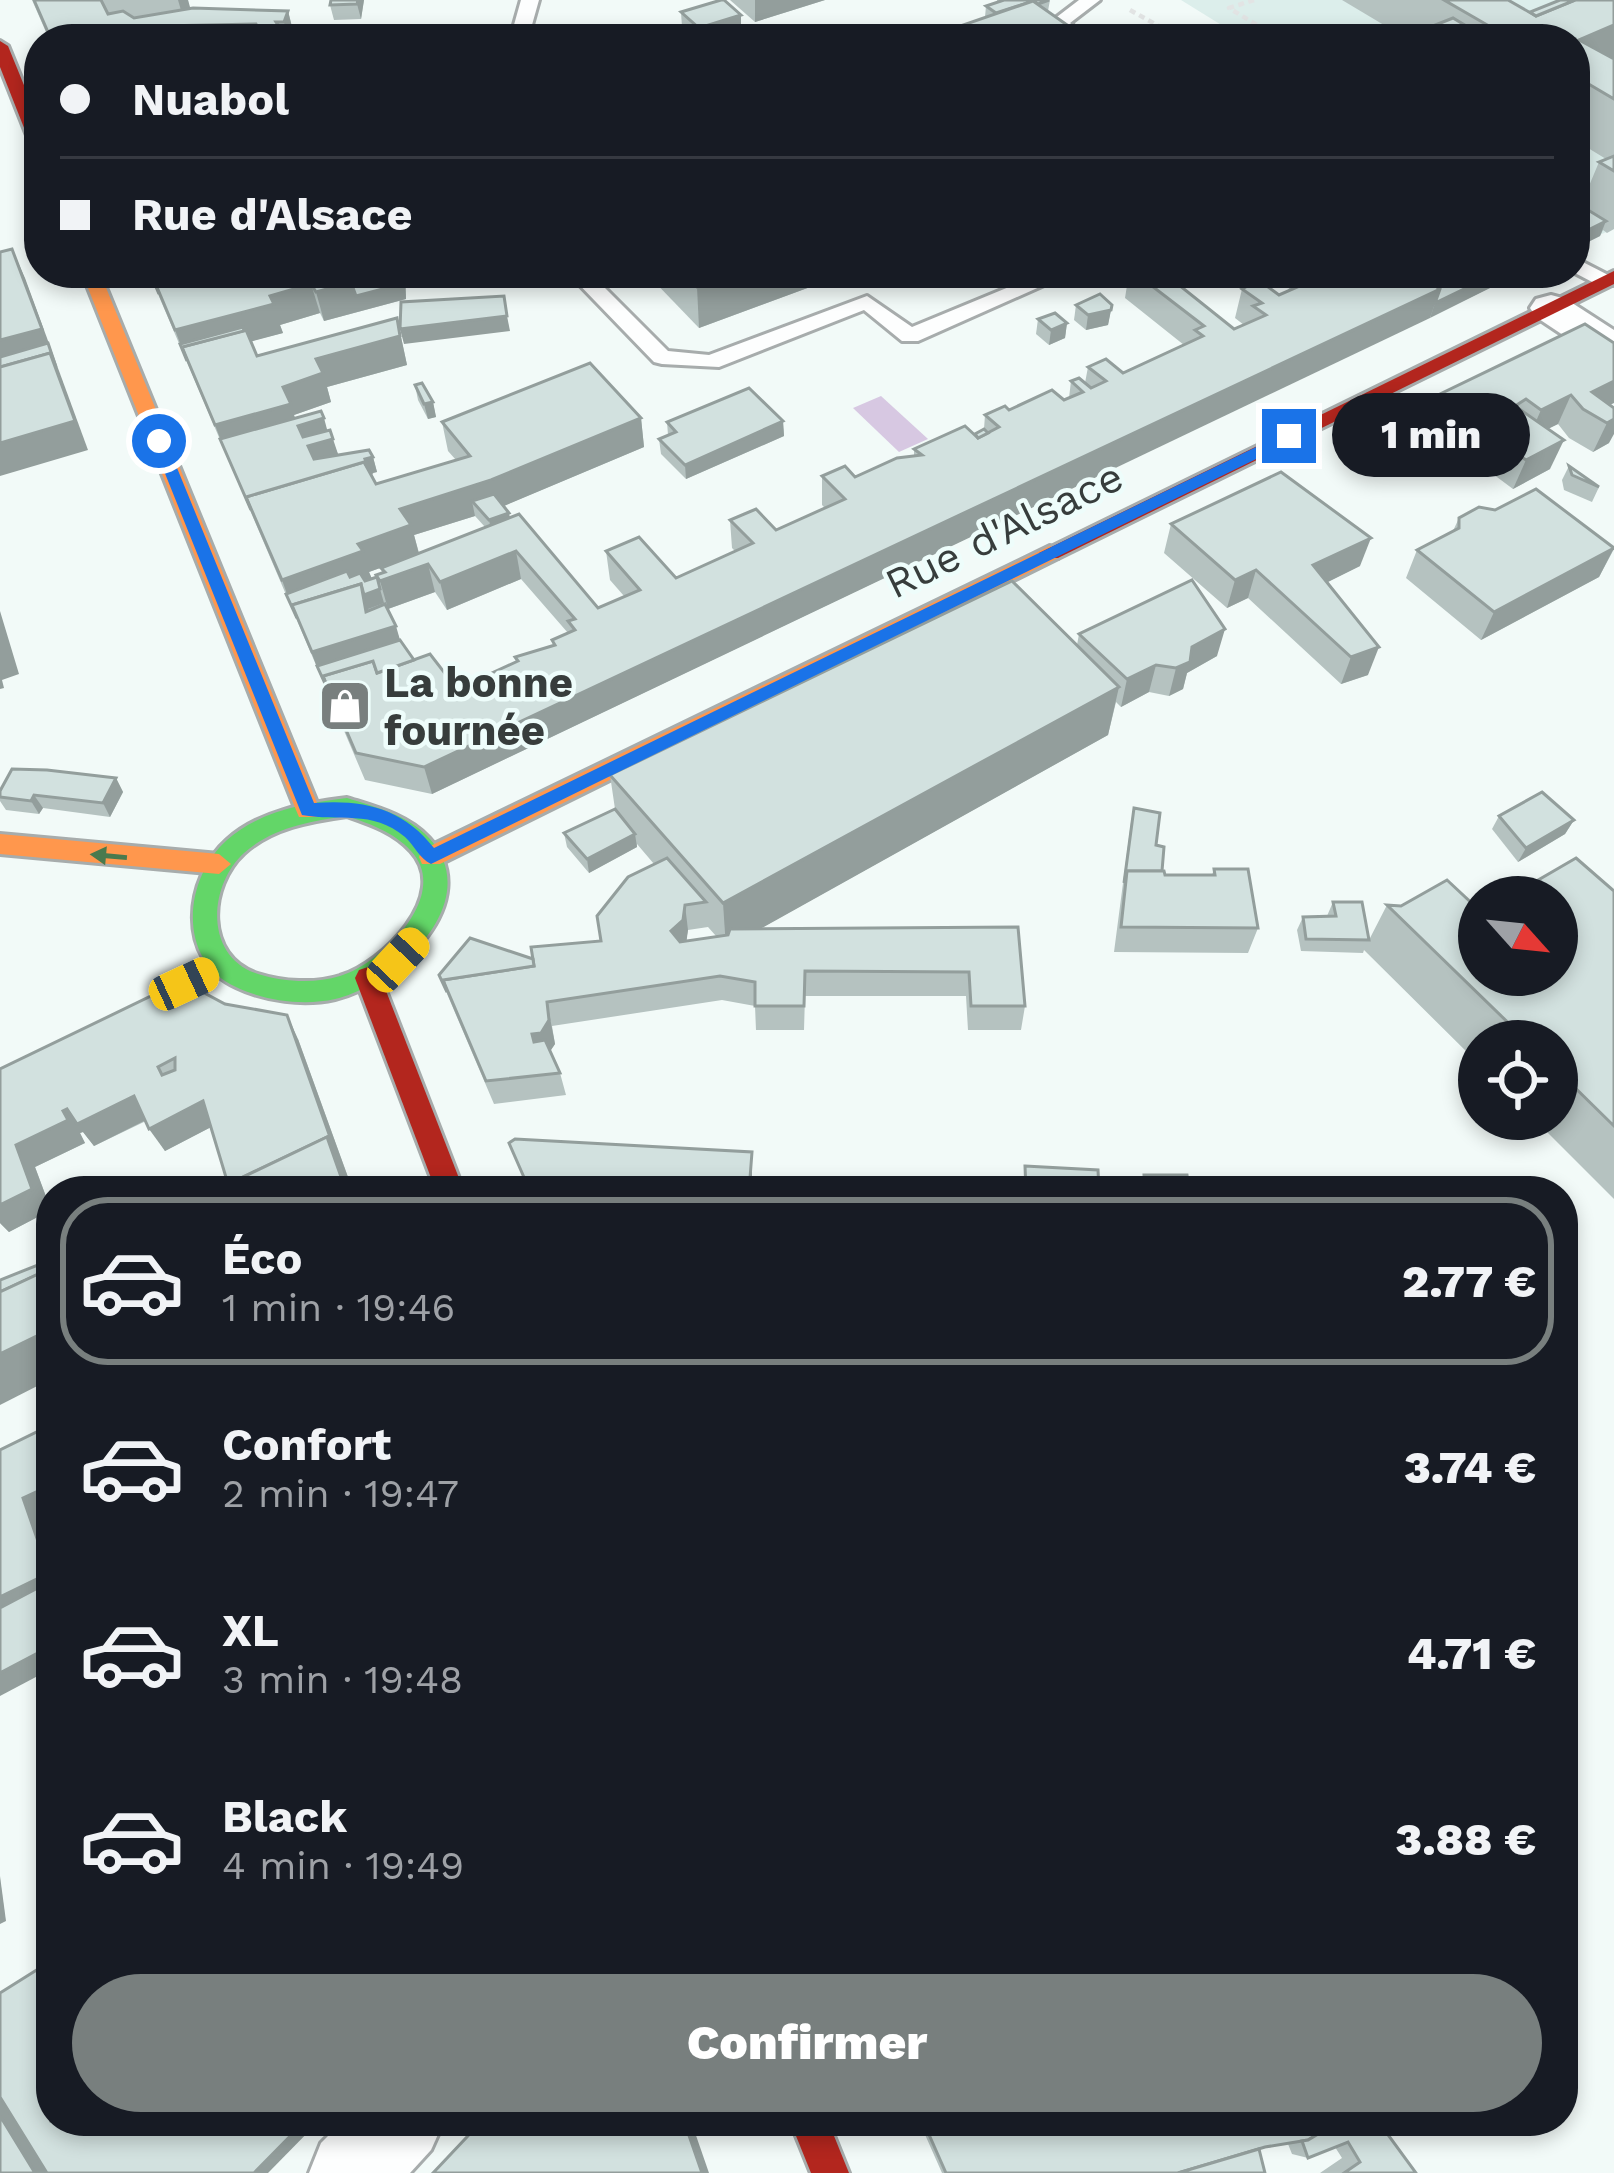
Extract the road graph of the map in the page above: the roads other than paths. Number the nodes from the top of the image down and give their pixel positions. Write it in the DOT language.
graph roads {
  1 [pos="1091,0"];
  2 [pos="1059,24"];
  3 [pos="0,46"];
  4 [pos="24,106"];
  5 [pos="1610,279"];
  6 [pos="98,288"];
  7 [pos="593,288"];
  8 [pos="1025,288"];
  9 [pos="1551,308"];
  10 [pos="1614,349"];
  11 [pos="308,810"];
  12 [pos="0,844"];
  13 [pos="431,857"];
  14 [pos="219,864"];
  15 [pos="368,978"];
  16 [pos="444,1176"];
  17 [pos="387,2136"];
  18 [pos="815,2136"];
  19 [pos="351,2173"];
  20 [pos="830,2173"];
  1 -- 2 [label="lane"];
  3 -- 4 [label="street"];
  5 -- 9 [label="street, Rue d'Alsace"];
  6 -- 11 [label="street"];
  7 -- 8 [label="lane"];
  9 -- 10 [label="street"];
  9 -- 13 [label="street, Rue d'Alsace"];
  11 -- 13 [label="street"];
  11 -- 14 [label="street"];
  14 -- 12 [label="street, one-way"];
  13 -- 15 [label="street"];
  14 -- 15 [label="street"];
  15 -- 16 [label="street"];
  17 -- 19 [label="street"];
  18 -- 20 [label="street"];
}
